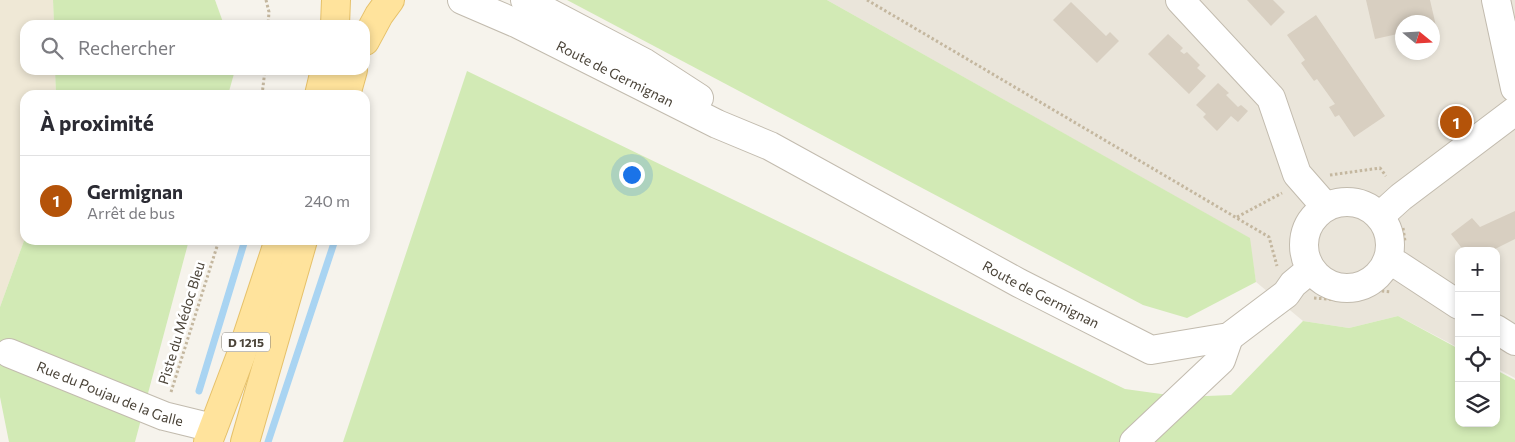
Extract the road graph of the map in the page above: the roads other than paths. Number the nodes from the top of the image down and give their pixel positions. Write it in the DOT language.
graph roads {
  1 [pos="336,0"];
  2 [pos="390,0"];
  3 [pos="462,0"];
  4 [pos="498,0"];
  5 [pos="525,0"];
  6 [pos="1180,0"];
  7 [pos="1496,0"];
  8 [pos="335,20"];
  9 [pos="370,32"];
  10 [pos="324,75"];
  11 [pos="352,75"];
  12 [pos="1515,88"];
  13 [pos="320,90"];
  14 [pos="347,90"];
  15 [pos="1515,111"];
  16 [pos="727,116"];
  17 [pos="770,146"];
  18 [pos="1325,206"];
  19 [pos="1380,216"];
  20 [pos="277,245"];
  21 [pos="302,245"];
  22 [pos="1387,262"];
  23 [pos="1311,269"];
  24 [pos="1455,303"];
  25 [pos="1500,332"];
  26 [pos="1230,337"];
  27 [pos="1515,341"];
  28 [pos="8,353"];
  29 [pos="211,435"];
  30 [pos="245,442"];
  31 [pos="1134,442"];
  1 -- 8 [label="main road"];
  2 -- 9 [label="main road"];
  3 -- 17 [label="street, Route de Germignan"];
  4 -- 16 [label="street"];
  5 -- 16 [label="street, Route de Germignan"];
  6 -- 18 [label="street"];
  7 -- 12 [label="street"];
  10 -- 13 [label="main road"];
  11 -- 14 [label="main road"];
  15 -- 19 [label="street"];
  16 -- 17 [label="street, Route de Germignan"];
  17 -- 26 [label="street, Route de Germignan"];
  18 -- 19 [label="street"];
  18 -- 23 [label="street"];
  19 -- 22 [label="street"];
  20 -- 29 [label="main road, D 1215"];
  21 -- 30 [label="main road, D 1215"];
  22 -- 23 [label="street"];
  22 -- 24 [label="street"];
  23 -- 26 [label="street, Route de Germignan"];
  25 -- 27 [label="street"];
  26 -- 31 [label="street"];
  28 -- 29 [label="street, Rue du Poujau de la Galle"];
}
